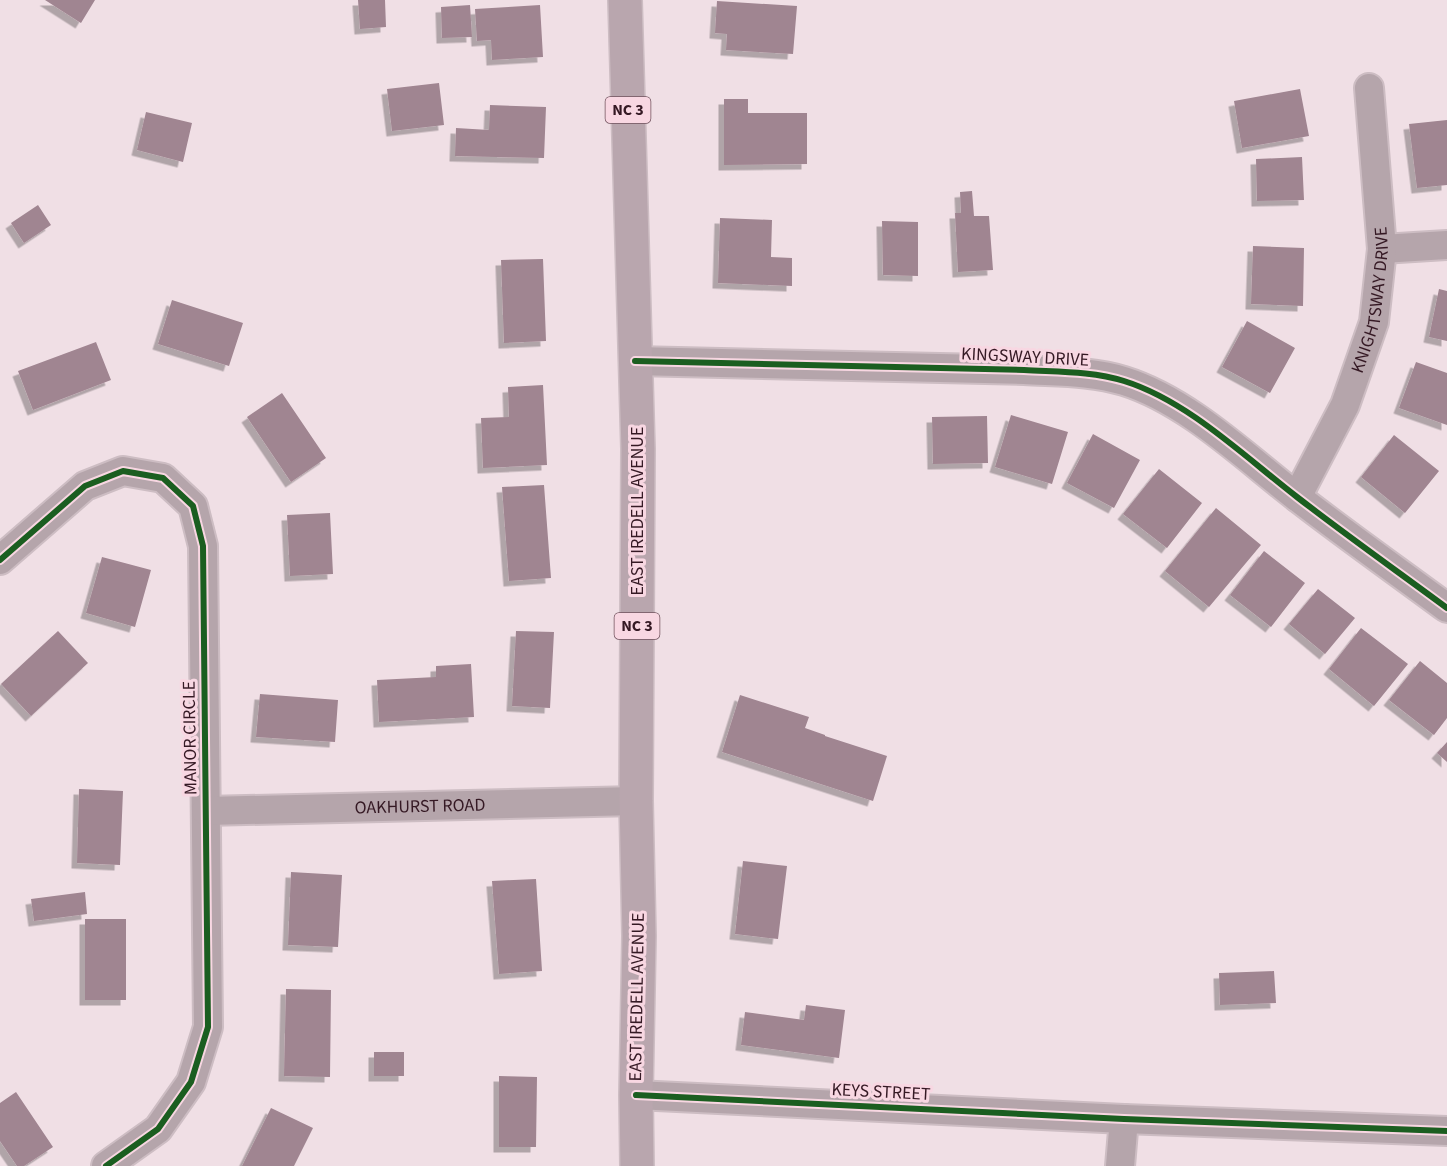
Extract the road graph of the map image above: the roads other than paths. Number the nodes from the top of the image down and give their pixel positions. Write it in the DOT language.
graph roads {
  1 [pos="625,0"];
  2 [pos="1369,88"];
  3 [pos="1447,245"];
  4 [pos="1382,249"];
  5 [pos="635,361"];
  6 [pos="1297,497"];
  7 [pos="0,560"];
  8 [pos="1447,608"];
  9 [pos="636,801"];
  10 [pos="206,811"];
  11 [pos="636,1095"];
  12 [pos="1124,1119"];
  13 [pos="1447,1131"];
  14 [pos="106,1166"];
  15 [pos="637,1166"];
  16 [pos="1120,1166"];
  1 -- 5 [label="main road, EAST IREDELL AVENUE / NC 3"];
  2 -- 4 [label="street, KNIGHTSWAY DRIVE"];
  3 -- 4 [label="street"];
  4 -- 6 [label="street, KNIGHTSWAY DRIVE"];
  5 -- 6 [label="street, KINGSWAY DRIVE"];
  5 -- 9 [label="main road, EAST IREDELL AVENUE / NC 3"];
  6 -- 8 [label="street, KINGSWAY DRIVE"];
  7 -- 10 [label="street, MANOR CIRCLE"];
  9 -- 10 [label="street, OAKHURST ROAD"];
  9 -- 11 [label="main road, EAST IREDELL AVENUE / NC 3"];
  10 -- 14 [label="street, MANOR CIRCLE"];
  11 -- 12 [label="street, KEYS STREET"];
  11 -- 15 [label="main road, EAST IREDELL AVENUE / NC 3"];
  12 -- 13 [label="street, KEYS STREET"];
  12 -- 16 [label="street"];
}
